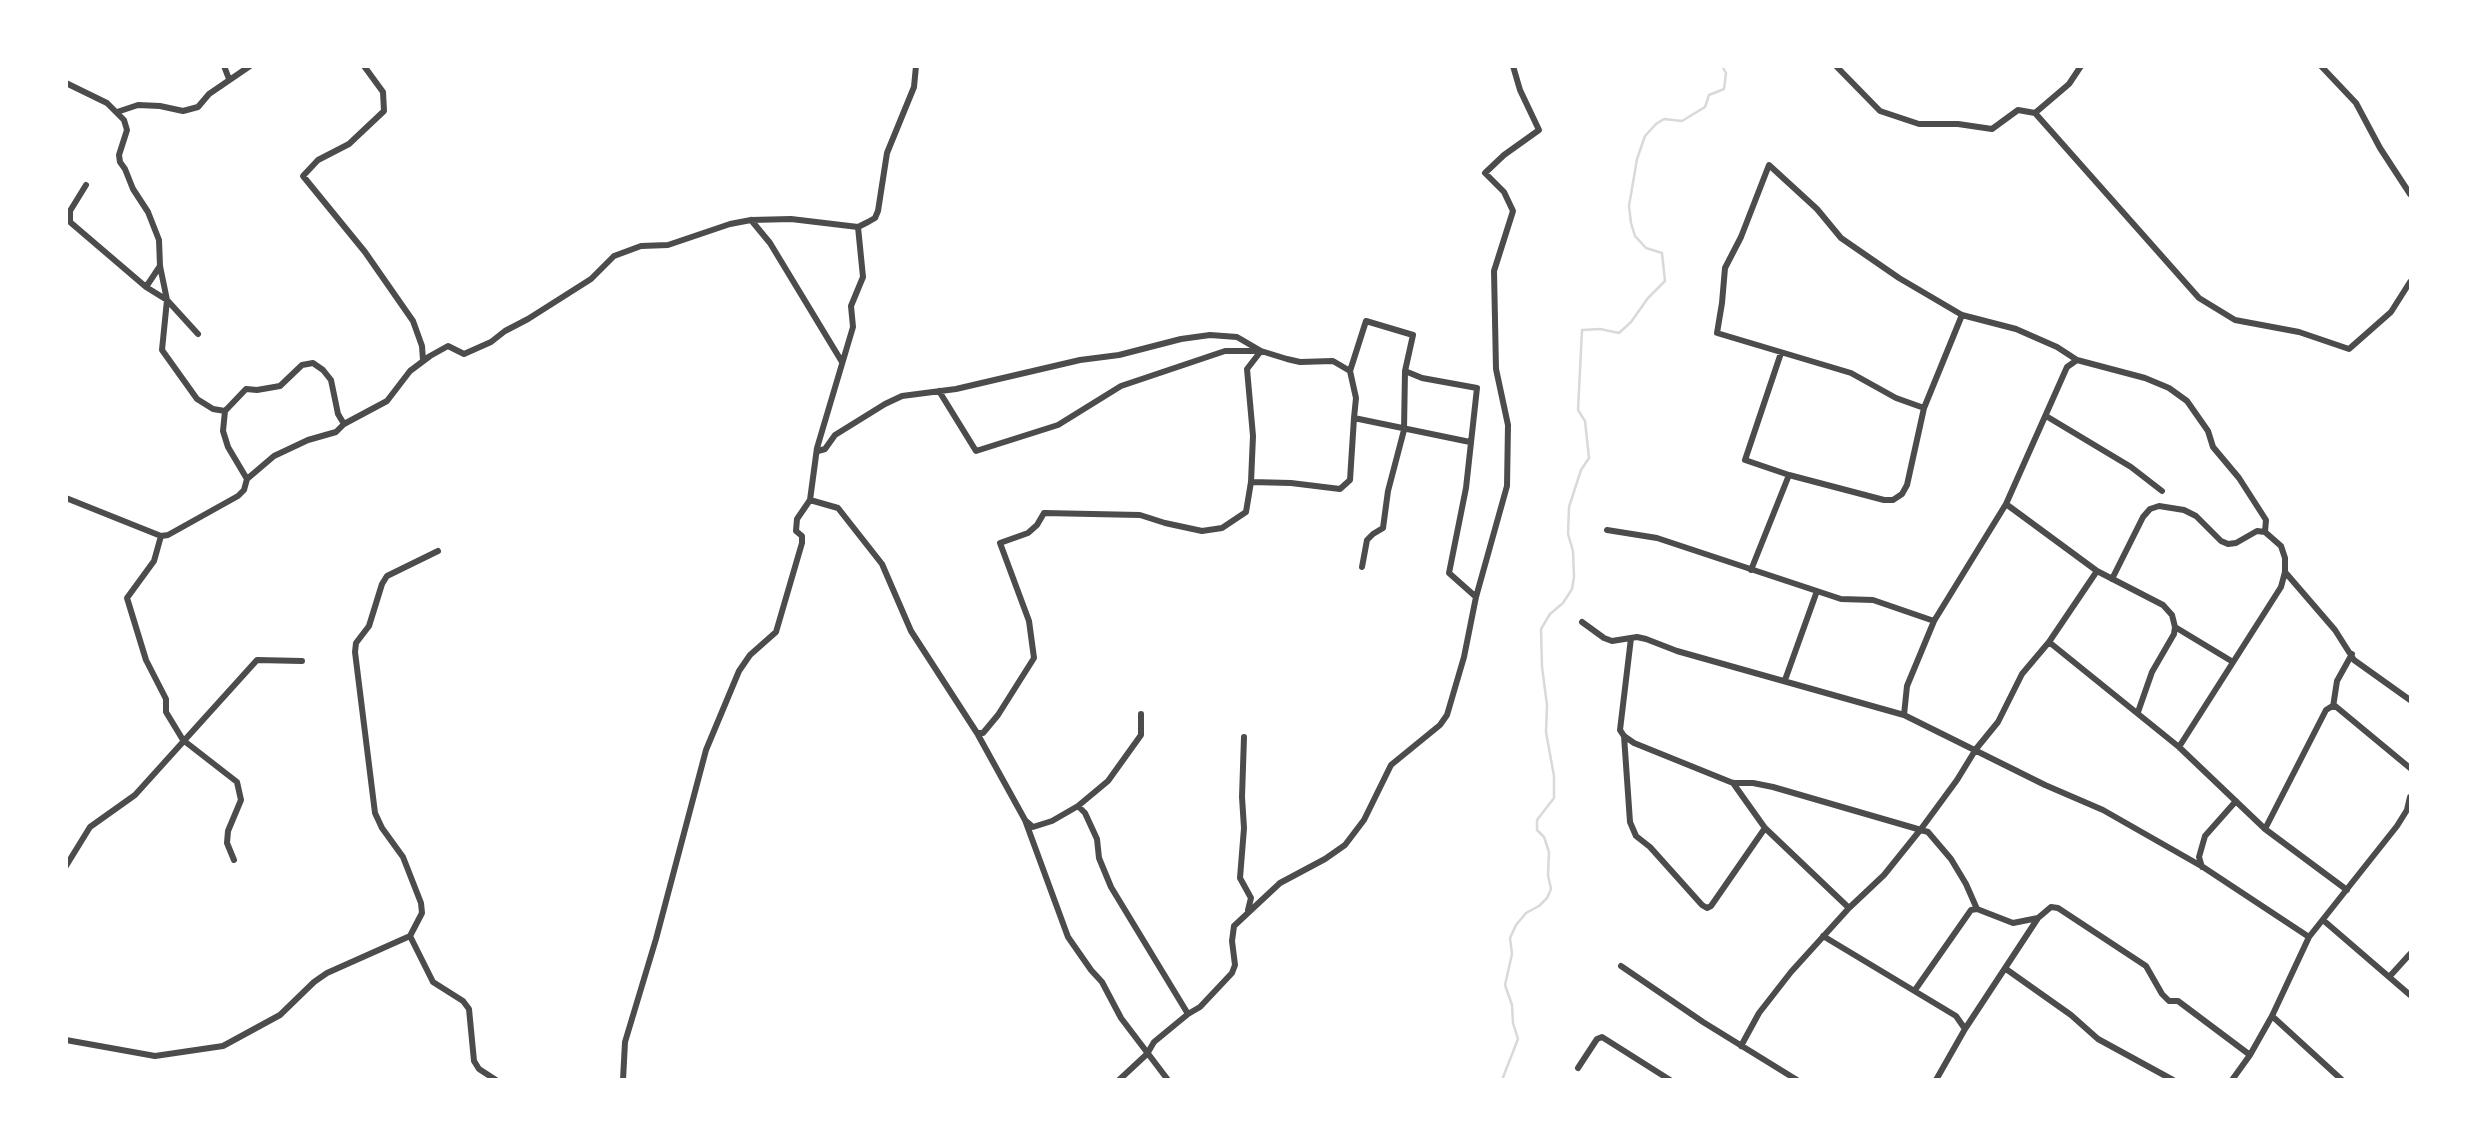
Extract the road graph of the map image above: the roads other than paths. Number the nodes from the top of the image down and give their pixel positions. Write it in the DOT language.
graph roads {
  1 [pos="224,66"];
  2 [pos="250,66"];
  3 [pos="364,66"];
  4 [pos="916,66"];
  5 [pos="1513,66"];
  6 [pos="1836,66"];
  7 [pos="2081,66"];
  8 [pos="2321,66"];
  9 [pos="229,79"];
  10 [pos="66,83"];
  11 [pos="117,112"];
  12 [pos="2035,113"];
  13 [pos="86,185"];
  14 [pos="2410,194"];
  15 [pos="751,220"];
  16 [pos="858,227"];
  17 [pos="160,266"];
  18 [pos="2410,282"];
  19 [pos="146,287"];
  20 [pos="167,300"];
  21 [pos="1962,315"];
  22 [pos="198,334"];
  23 [pos="1261,351"];
  24 [pos="1781,354"];
  25 [pos="424,360"];
  26 [pos="2077,360"];
  27 [pos="842,362"];
  28 [pos="1350,371"];
  29 [pos="1405,371"];
  30 [pos="939,391"];
  31 [pos="1924,408"];
  32 [pos="225,411"];
  33 [pos="2046,416"];
  34 [pos="1354,418"];
  35 [pos="344,424"];
  36 [pos="1404,430"];
  37 [pos="1470,442"];
  38 [pos="818,451"];
  39 [pos="1789,475"];
  40 [pos="247,479"];
  41 [pos="1251,482"];
  42 [pos="2162,491"];
  43 [pos="66,498"];
  44 [pos="810,500"];
  45 [pos="2006,503"];
  46 [pos="1607,530"];
  47 [pos="2265,532"];
  48 [pos="161,536"];
  49 [pos="438,551"];
  50 [pos="1362,567"];
  51 [pos="1751,570"];
  52 [pos="2097,571"];
  53 [pos="2285,572"];
  54 [pos="2112,579"];
  55 [pos="1817,591"];
  56 [pos="1476,597"];
  57 [pos="1934,621"];
  58 [pos="1582,622"];
  59 [pos="2175,627"];
  60 [pos="1631,638"];
  61 [pos="2049,642"];
  62 [pos="2352,654"];
  63 [pos="302,661"];
  64 [pos="2233,662"];
  65 [pos="1785,680"];
  66 [pos="2410,700"];
  67 [pos="2333,707"];
  68 [pos="2138,712"];
  69 [pos="1142,714"];
  70 [pos="1904,715"];
  71 [pos="976,733"];
  72 [pos="1624,736"];
  73 [pos="1244,737"];
  74 [pos="183,740"];
  75 [pos="2179,747"];
  76 [pos="1976,749"];
  77 [pos="2410,768"];
  78 [pos="1733,783"];
  79 [pos="2410,797"];
  80 [pos="2236,801"];
  81 [pos="1078,806"];
  82 [pos="1025,820"];
  83 [pos="1765,828"];
  84 [pos="2265,828"];
  85 [pos="1921,829"];
  86 [pos="234,860"];
  87 [pos="66,866"];
  88 [pos="2203,867"];
  89 [pos="2347,890"];
  90 [pos="1849,908"];
  91 [pos="1977,909"];
  92 [pos="1244,918"];
  93 [pos="2038,919"];
  94 [pos="2323,920"];
  95 [pos="410,936"];
  96 [pos="1823,936"];
  97 [pos="2309,937"];
  98 [pos="2410,954"];
  99 [pos="1621,966"];
  100 [pos="2006,968"];
  101 [pos="2390,976"];
  102 [pos="1915,990"];
  103 [pos="2410,995"];
  104 [pos="1188,1014"];
  105 [pos="2272,1016"];
  106 [pos="1965,1029"];
  107 [pos="66,1040"];
  108 [pos="1741,1046"];
  109 [pos="1147,1054"];
  110 [pos="2250,1055"];
  111 [pos="1578,1068"];
  112 [pos="496,1080"];
  113 [pos="623,1080"];
  114 [pos="1119,1080"];
  115 [pos="1168,1080"];
  116 [pos="1670,1080"];
  117 [pos="1797,1080"];
  118 [pos="1936,1080"];
  119 [pos="2173,1080"];
  120 [pos="2232,1080"];
  121 [pos="2342,1080"];
  1 -- 9 [label="street"];
  2 -- 9 [label="street"];
  3 -- 25 [label="street"];
  4 -- 16 [label="street"];
  5 -- 56 [label="street"];
  6 -- 12 [label="street"];
  7 -- 12 [label="street"];
  8 -- 14 [label="street"];
  9 -- 11 [label="street"];
  10 -- 11 [label="street"];
  11 -- 17 [label="street"];
  12 -- 18 [label="street"];
  13 -- 19 [label="street"];
  15 -- 16 [label="street"];
  15 -- 25 [label="street"];
  15 -- 27 [label="street"];
  16 -- 27 [label="street"];
  17 -- 19 [label="street"];
  17 -- 20 [label="street"];
  19 -- 20 [label="street"];
  20 -- 22 [label="street"];
  20 -- 32 [label="street"];
  21 -- 24 [label="street"];
  21 -- 26 [label="street"];
  21 -- 31 [label="street"];
  23 -- 28 [label="street"];
  23 -- 30 [label="street"];
  23 -- 30 [label="street"];
  23 -- 41 [label="street"];
  24 -- 31 [label="street"];
  24 -- 39 [label="street"];
  25 -- 35 [label="street"];
  26 -- 33 [label="street"];
  26 -- 47 [label="street"];
  27 -- 38 [label="street"];
  28 -- 29 [label="street"];
  28 -- 34 [label="street"];
  29 -- 36 [label="street"];
  29 -- 37 [label="street"];
  30 -- 38 [label="street"];
  31 -- 39 [label="street"];
  32 -- 35 [label="street"];
  32 -- 40 [label="street"];
  33 -- 42 [label="street"];
  33 -- 45 [label="street"];
  34 -- 36 [label="street"];
  34 -- 41 [label="street"];
  35 -- 40 [label="street"];
  36 -- 37 [label="street"];
  36 -- 50 [label="street"];
  37 -- 56 [label="street"];
  38 -- 44 [label="street"];
  39 -- 51 [label="street"];
  40 -- 48 [label="street"];
  41 -- 71 [label="street"];
  43 -- 48 [label="street"];
  44 -- 71 [label="street"];
  44 -- 113 [label="street"];
  45 -- 52 [label="street"];
  45 -- 57 [label="street"];
  46 -- 51 [label="street"];
  47 -- 53 [label="street"];
  47 -- 54 [label="street"];
  48 -- 74 [label="street"];
  49 -- 95 [label="street"];
  51 -- 55 [label="street"];
  52 -- 54 [label="street"];
  52 -- 61 [label="street"];
  53 -- 62 [label="street"];
  53 -- 64 [label="street"];
  54 -- 59 [label="street"];
  55 -- 57 [label="street"];
  55 -- 65 [label="street"];
  56 -- 92 [label="street"];
  57 -- 70 [label="street"];
  58 -- 60 [label="street"];
  59 -- 64 [label="street"];
  59 -- 68 [label="street"];
  60 -- 65 [label="street"];
  60 -- 72 [label="street"];
  61 -- 68 [label="street"];
  61 -- 76 [label="street"];
  62 -- 66 [label="street"];
  62 -- 67 [label="street"];
  63 -- 74 [label="street"];
  64 -- 75 [label="street"];
  65 -- 70 [label="street"];
  67 -- 77 [label="street"];
  67 -- 84 [label="street"];
  68 -- 75 [label="street"];
  69 -- 81 [label="street"];
  70 -- 76 [label="street"];
  71 -- 82 [label="street"];
  72 -- 78 [label="street"];
  72 -- 83 [label="street"];
  73 -- 92 [label="street"];
  74 -- 86 [label="street"];
  74 -- 87 [label="street"];
  75 -- 80 [label="street"];
  76 -- 85 [label="street"];
  76 -- 88 [label="street"];
  78 -- 83 [label="street"];
  78 -- 85 [label="street"];
  79 -- 89 [label="street"];
  80 -- 84 [label="street"];
  80 -- 88 [label="street"];
  81 -- 82 [label="street"];
  81 -- 104 [label="street"];
  82 -- 109 [label="street"];
  83 -- 90 [label="street"];
  84 -- 89 [label="street"];
  85 -- 90 [label="street"];
  85 -- 91 [label="street"];
  88 -- 97 [label="street"];
  89 -- 94 [label="street"];
  90 -- 96 [label="street"];
  91 -- 93 [label="street"];
  91 -- 102 [label="street"];
  92 -- 104 [label="street"];
  93 -- 100 [label="street"];
  93 -- 110 [label="street"];
  94 -- 97 [label="street"];
  94 -- 101 [label="street"];
  95 -- 107 [label="street"];
  95 -- 112 [label="street"];
  96 -- 102 [label="street"];
  96 -- 108 [label="street"];
  97 -- 105 [label="street"];
  98 -- 101 [label="street"];
  99 -- 108 [label="street"];
  100 -- 106 [label="street"];
  100 -- 119 [label="street"];
  101 -- 103 [label="street"];
  102 -- 106 [label="street"];
  104 -- 109 [label="street"];
  105 -- 110 [label="street"];
  105 -- 121 [label="street"];
  106 -- 118 [label="street"];
  108 -- 117 [label="street"];
  109 -- 114 [label="street"];
  109 -- 115 [label="street"];
  110 -- 120 [label="street"];
  111 -- 116 [label="street"];
}
